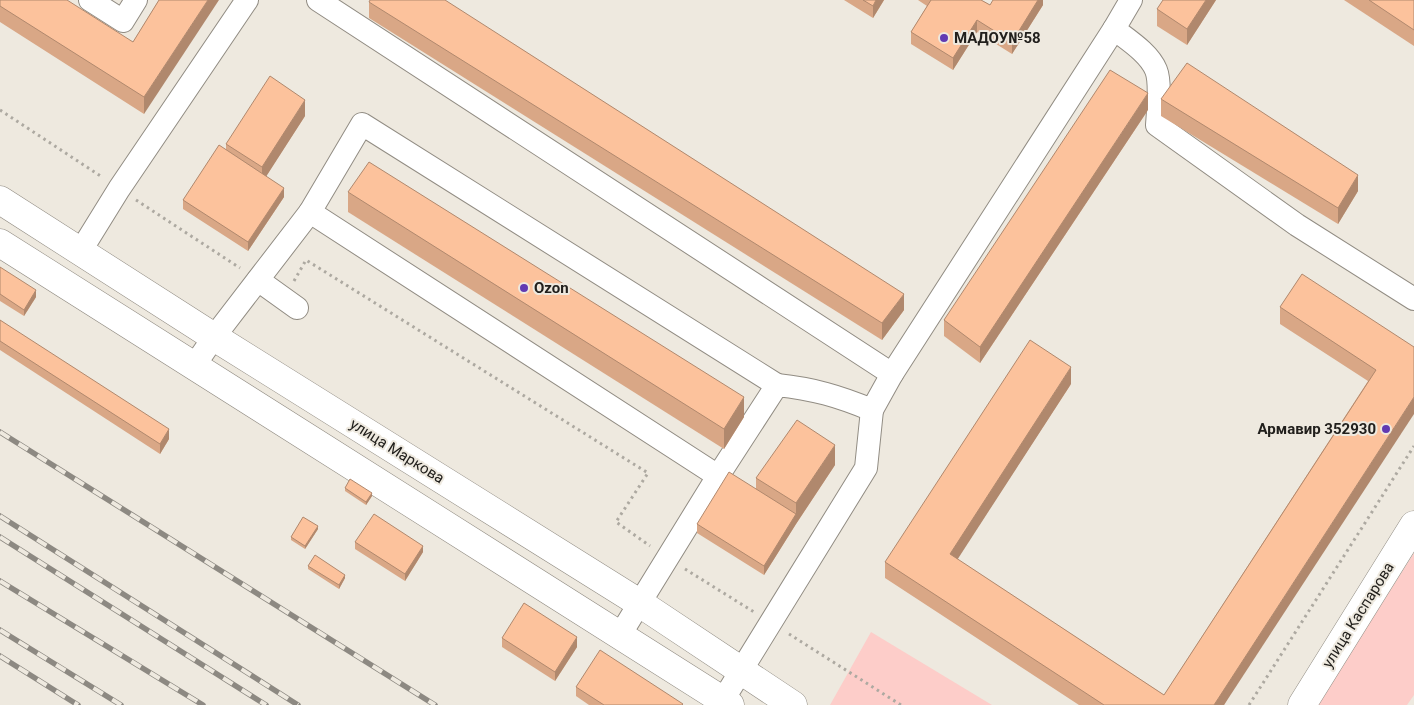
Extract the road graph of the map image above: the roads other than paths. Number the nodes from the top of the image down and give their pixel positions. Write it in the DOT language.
graph roads {
  1 [pos="90,0"];
  2 [pos="136,0"];
  3 [pos="247,0"];
  4 [pos="318,0"];
  5 [pos="1131,0"];
  6 [pos="1114,30"];
  7 [pos="0,200"];
  8 [pos="310,212"];
  9 [pos="0,243"];
  10 [pos="80,252"];
  11 [pos="258,280"];
  12 [pos="1414,299"];
  13 [pos="297,308"];
  14 [pos="214,337"];
  15 [pos="194,366"];
  16 [pos="892,374"];
  17 [pos="777,385"];
  18 [pos="872,410"];
  19 [pos="718,476"];
  20 [pos="1414,525"];
  21 [pos="641,604"];
  22 [pos="620,636"];
  23 [pos="741,670"];
  24 [pos="727,703"];
  25 [pos="793,705"];
  26 [pos="1302,705"];
  1 -- 2 [label="street"];
  3 -- 10 [label="street"];
  4 -- 16 [label="street"];
  5 -- 6 [label="street"];
  6 -- 12 [label="street"];
  6 -- 16 [label="street"];
  7 -- 10 [label="main road, улица Маркова"];
  8 -- 11 [label="street"];
  8 -- 17 [label="street"];
  8 -- 19 [label="street"];
  9 -- 15 [label="main road"];
  10 -- 14 [label="main road, улица Маркова"];
  11 -- 13 [label="street"];
  11 -- 14 [label="street"];
  14 -- 15 [label="street"];
  14 -- 21 [label="main road, улица Маркова"];
  15 -- 22 [label="main road"];
  16 -- 18 [label="street"];
  17 -- 18 [label="street"];
  17 -- 19 [label="street"];
  18 -- 23 [label="street"];
  19 -- 21 [label="street"];
  20 -- 26 [label="main road, улица Каспарова"];
  21 -- 22 [label="street"];
  21 -- 23 [label="main road, улица Маркова"];
  22 -- 24 [label="main road"];
  23 -- 24 [label="street"];
  23 -- 25 [label="main road, улица Маркова"];
}
